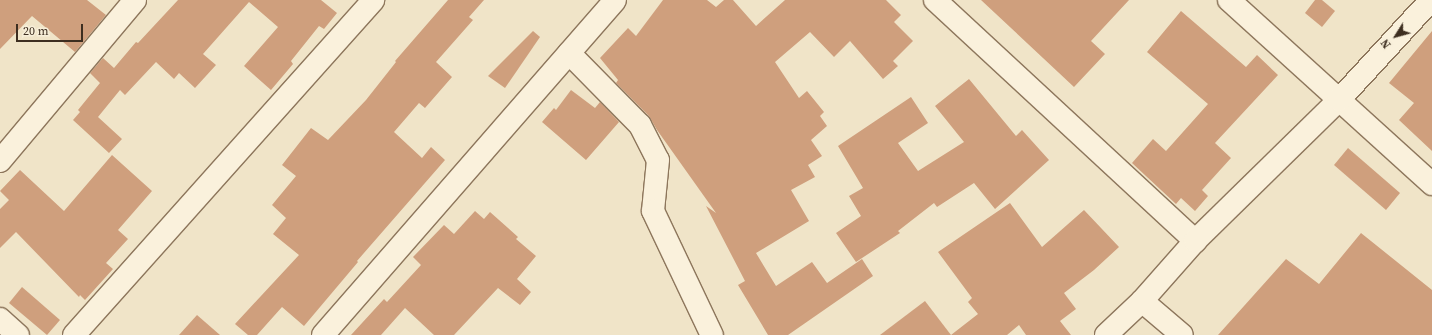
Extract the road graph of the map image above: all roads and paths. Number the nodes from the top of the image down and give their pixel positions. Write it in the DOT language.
graph roads {
  1 [pos="135,0"];
  2 [pos="373,0"];
  3 [pos="615,0"];
  4 [pos="934,0"];
  5 [pos="1229,0"];
  6 [pos="1431,0"];
  7 [pos="569,53"];
  8 [pos="1339,100"];
  9 [pos="0,161"];
  10 [pos="1432,184"];
  11 [pos="1195,240"];
  12 [pos="1142,301"];
  13 [pos="0,319"];
  14 [pos="18,335"];
  15 [pos="74,335"];
  16 [pos="323,335"];
  17 [pos="712,335"];
  18 [pos="1106,335"];
  19 [pos="1182,335"];
  1 -- 9 [label="street"];
  2 -- 15 [label="street"];
  3 -- 7 [label="street"];
  4 -- 11 [label="street"];
  5 -- 8 [label="street"];
  6 -- 8 [label="street"];
  7 -- 16 [label="street"];
  7 -- 17 [label="street"];
  8 -- 10 [label="street"];
  8 -- 11 [label="street"];
  11 -- 12 [label="street"];
  12 -- 18 [label="street"];
  12 -- 19 [label="street"];
  13 -- 14 [label="street"];
}
